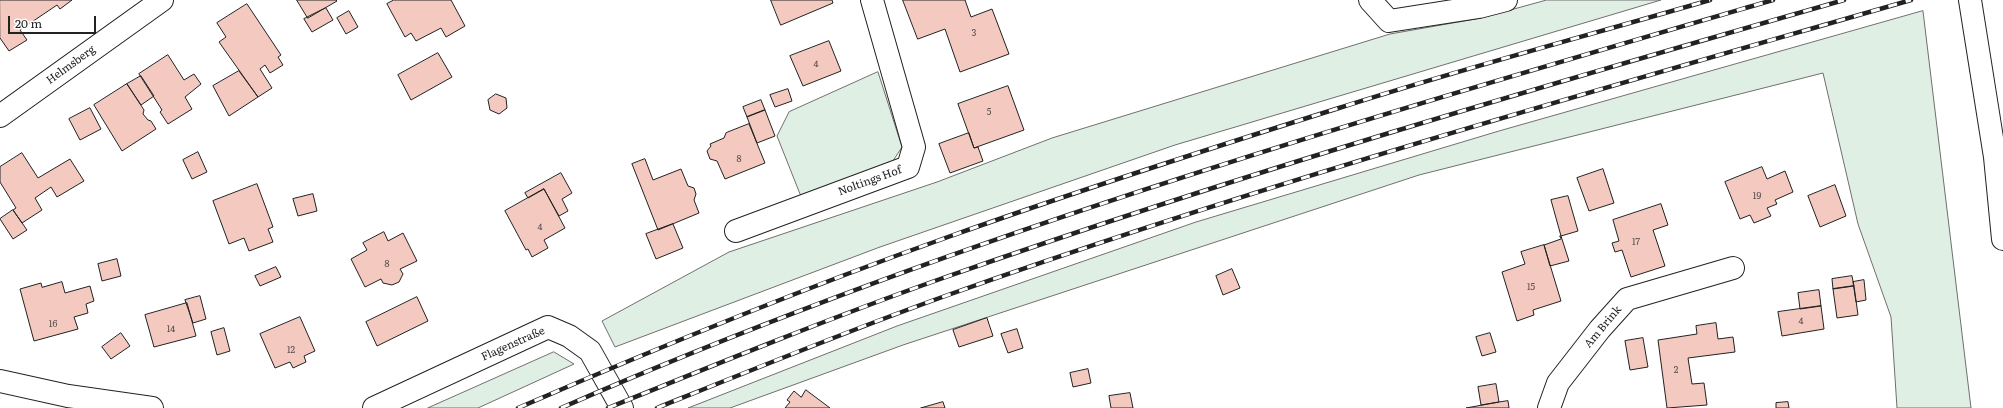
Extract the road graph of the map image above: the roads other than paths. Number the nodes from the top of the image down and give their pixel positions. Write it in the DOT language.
graph roads {
  1 [pos="162,0"];
  2 [pos="872,0"];
  3 [pos="1370,0"];
  4 [pos="1506,0"];
  5 [pos="1970,0"];
  6 [pos="0,116"];
  7 [pos="736,231"];
  8 [pos="2003,239"];
  9 [pos="1733,268"];
  10 [pos="0,381"];
  11 [pos="152,408"];
  12 [pos="374,408"];
  13 [pos="622,408"];
  14 [pos="1549,408"];
  1 -- 6 [label="main road, Helmsberg"];
  2 -- 7 [label="main road, Noltings Hof"];
  3 -- 4 [label="main road"];
  5 -- 8 [label="main road"];
  9 -- 14 [label="main road, Am Brink"];
  10 -- 11 [label="main road"];
  12 -- 13 [label="main road, Flagenstraße"];
}
